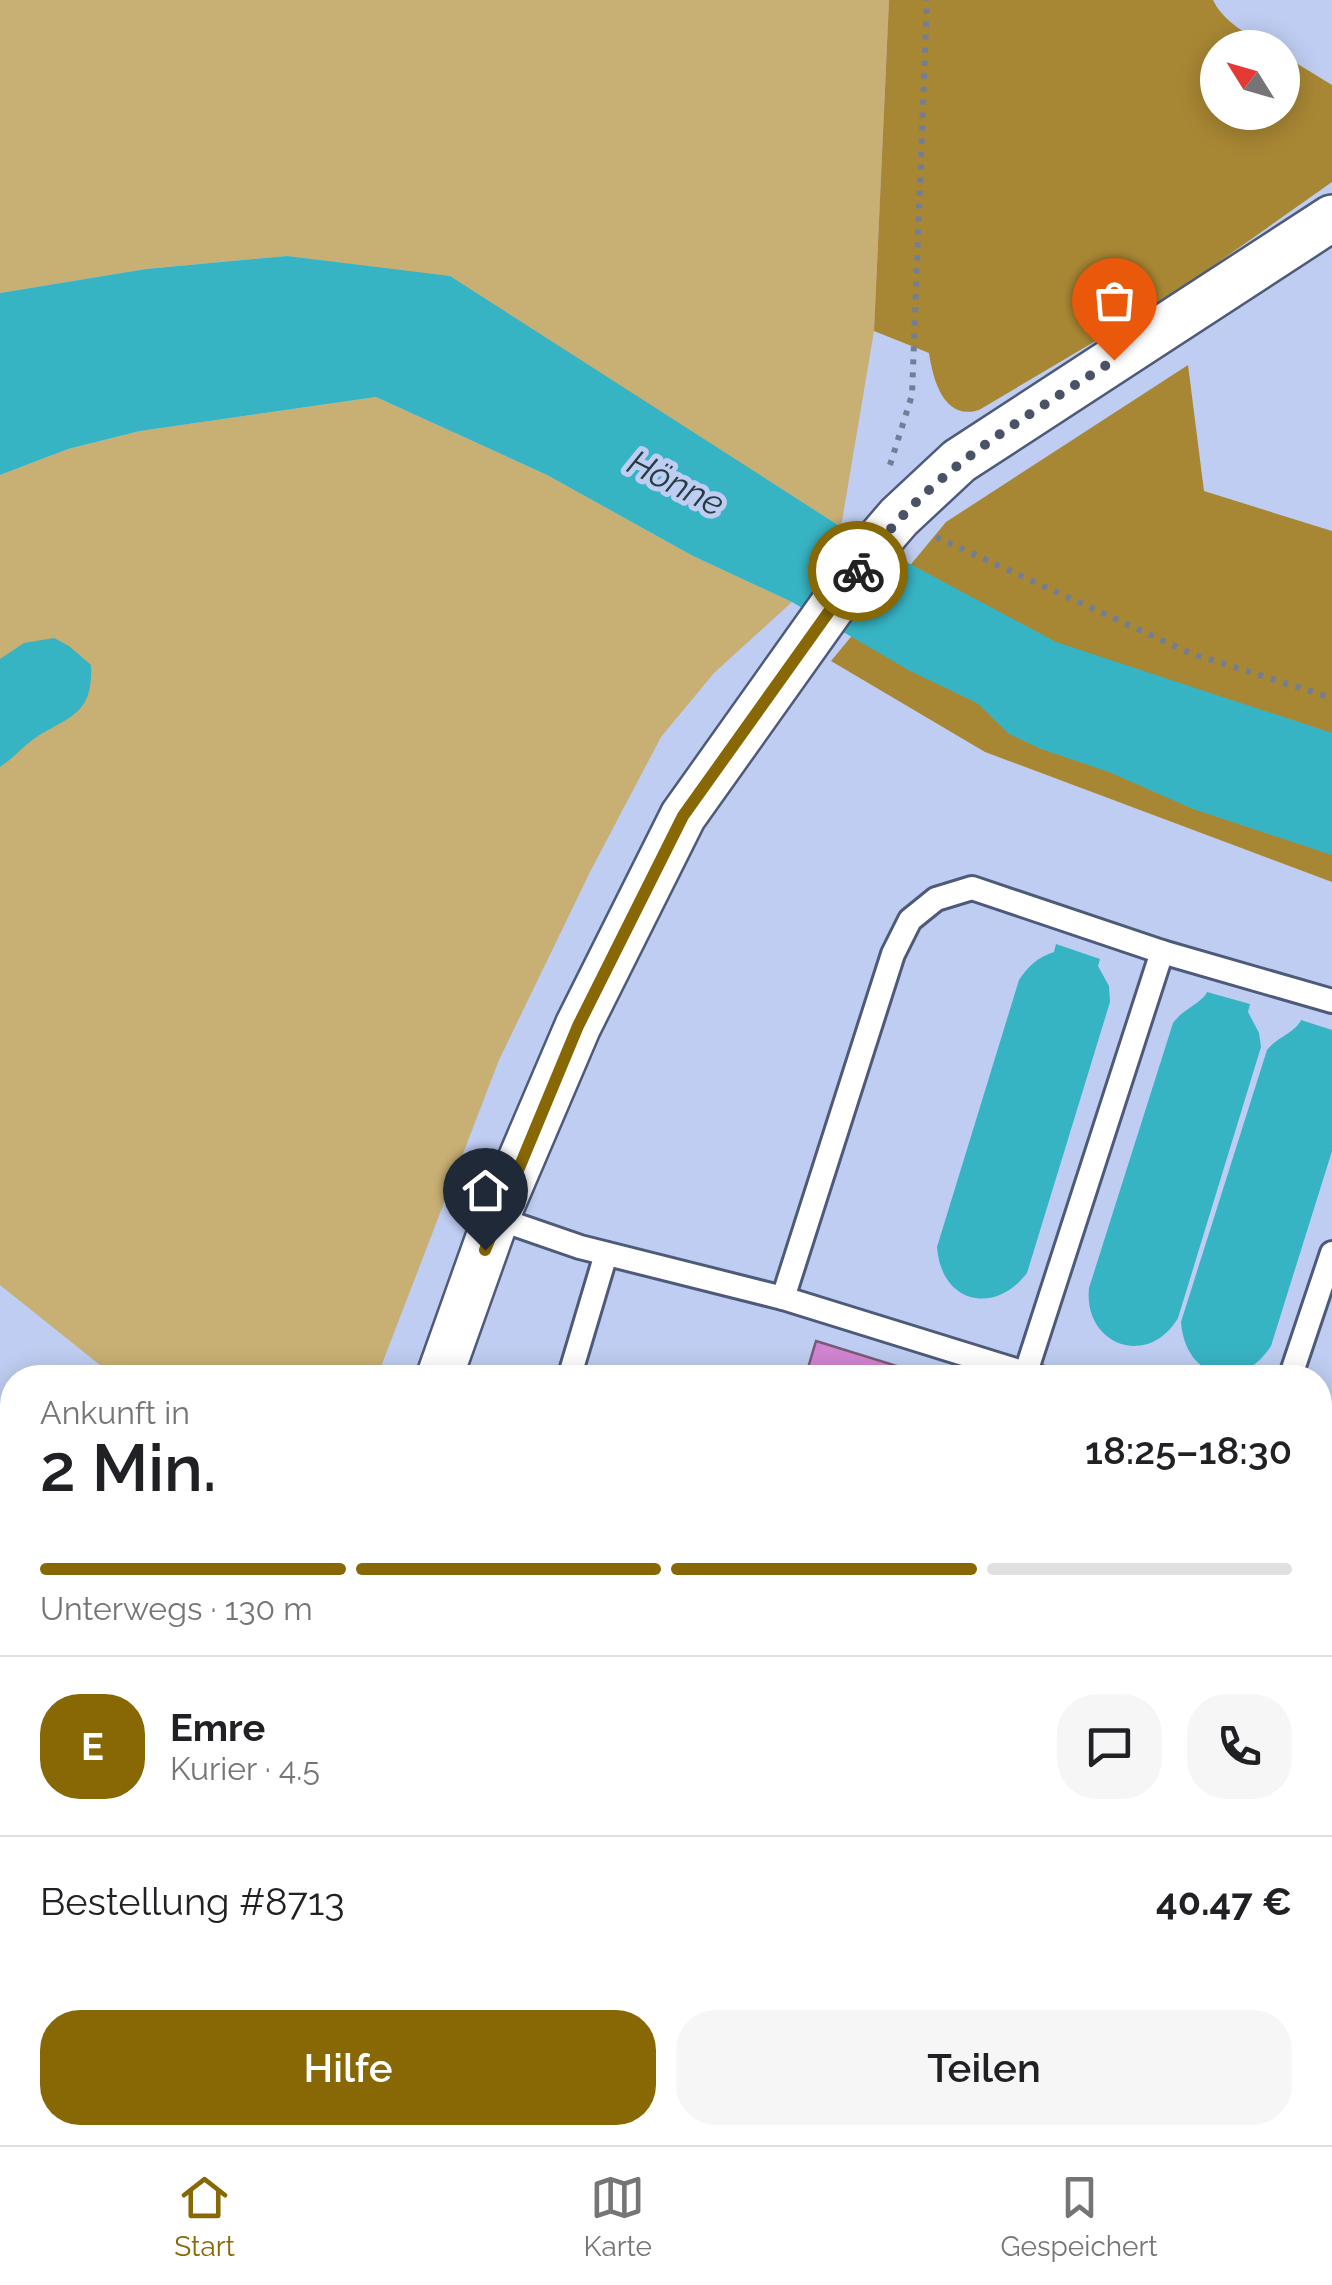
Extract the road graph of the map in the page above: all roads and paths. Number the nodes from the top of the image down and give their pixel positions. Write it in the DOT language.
graph roads {
  1 [pos="926,0"];
  2 [pos="1332,218"];
  3 [pos="889,528"];
  4 [pos="1332,698"];
  5 [pos="1162,952"];
  6 [pos="1332,1001"];
  7 [pos="496,1218"];
  8 [pos="1332,1253"];
  9 [pos="606,1254"];
  10 [pos="784,1298"];
  11 [pos="444,1365"];
  12 [pos="573,1365"];
  13 [pos="1002,1365"];
  14 [pos="1037,1365"];
  15 [pos="1294,1365"];
  1 -- 3 [label="path"];
  2 -- 3 [label="street"];
  3 -- 4 [label="path"];
  3 -- 7 [label="street"];
  5 -- 6 [label="lane"];
  5 -- 10 [label="lane"];
  5 -- 14 [label="lane"];
  7 -- 9 [label="lane"];
  7 -- 11 [label="street"];
  8 -- 15 [label="lane"];
  9 -- 10 [label="lane"];
  9 -- 12 [label="lane"];
  10 -- 13 [label="lane"];
}
